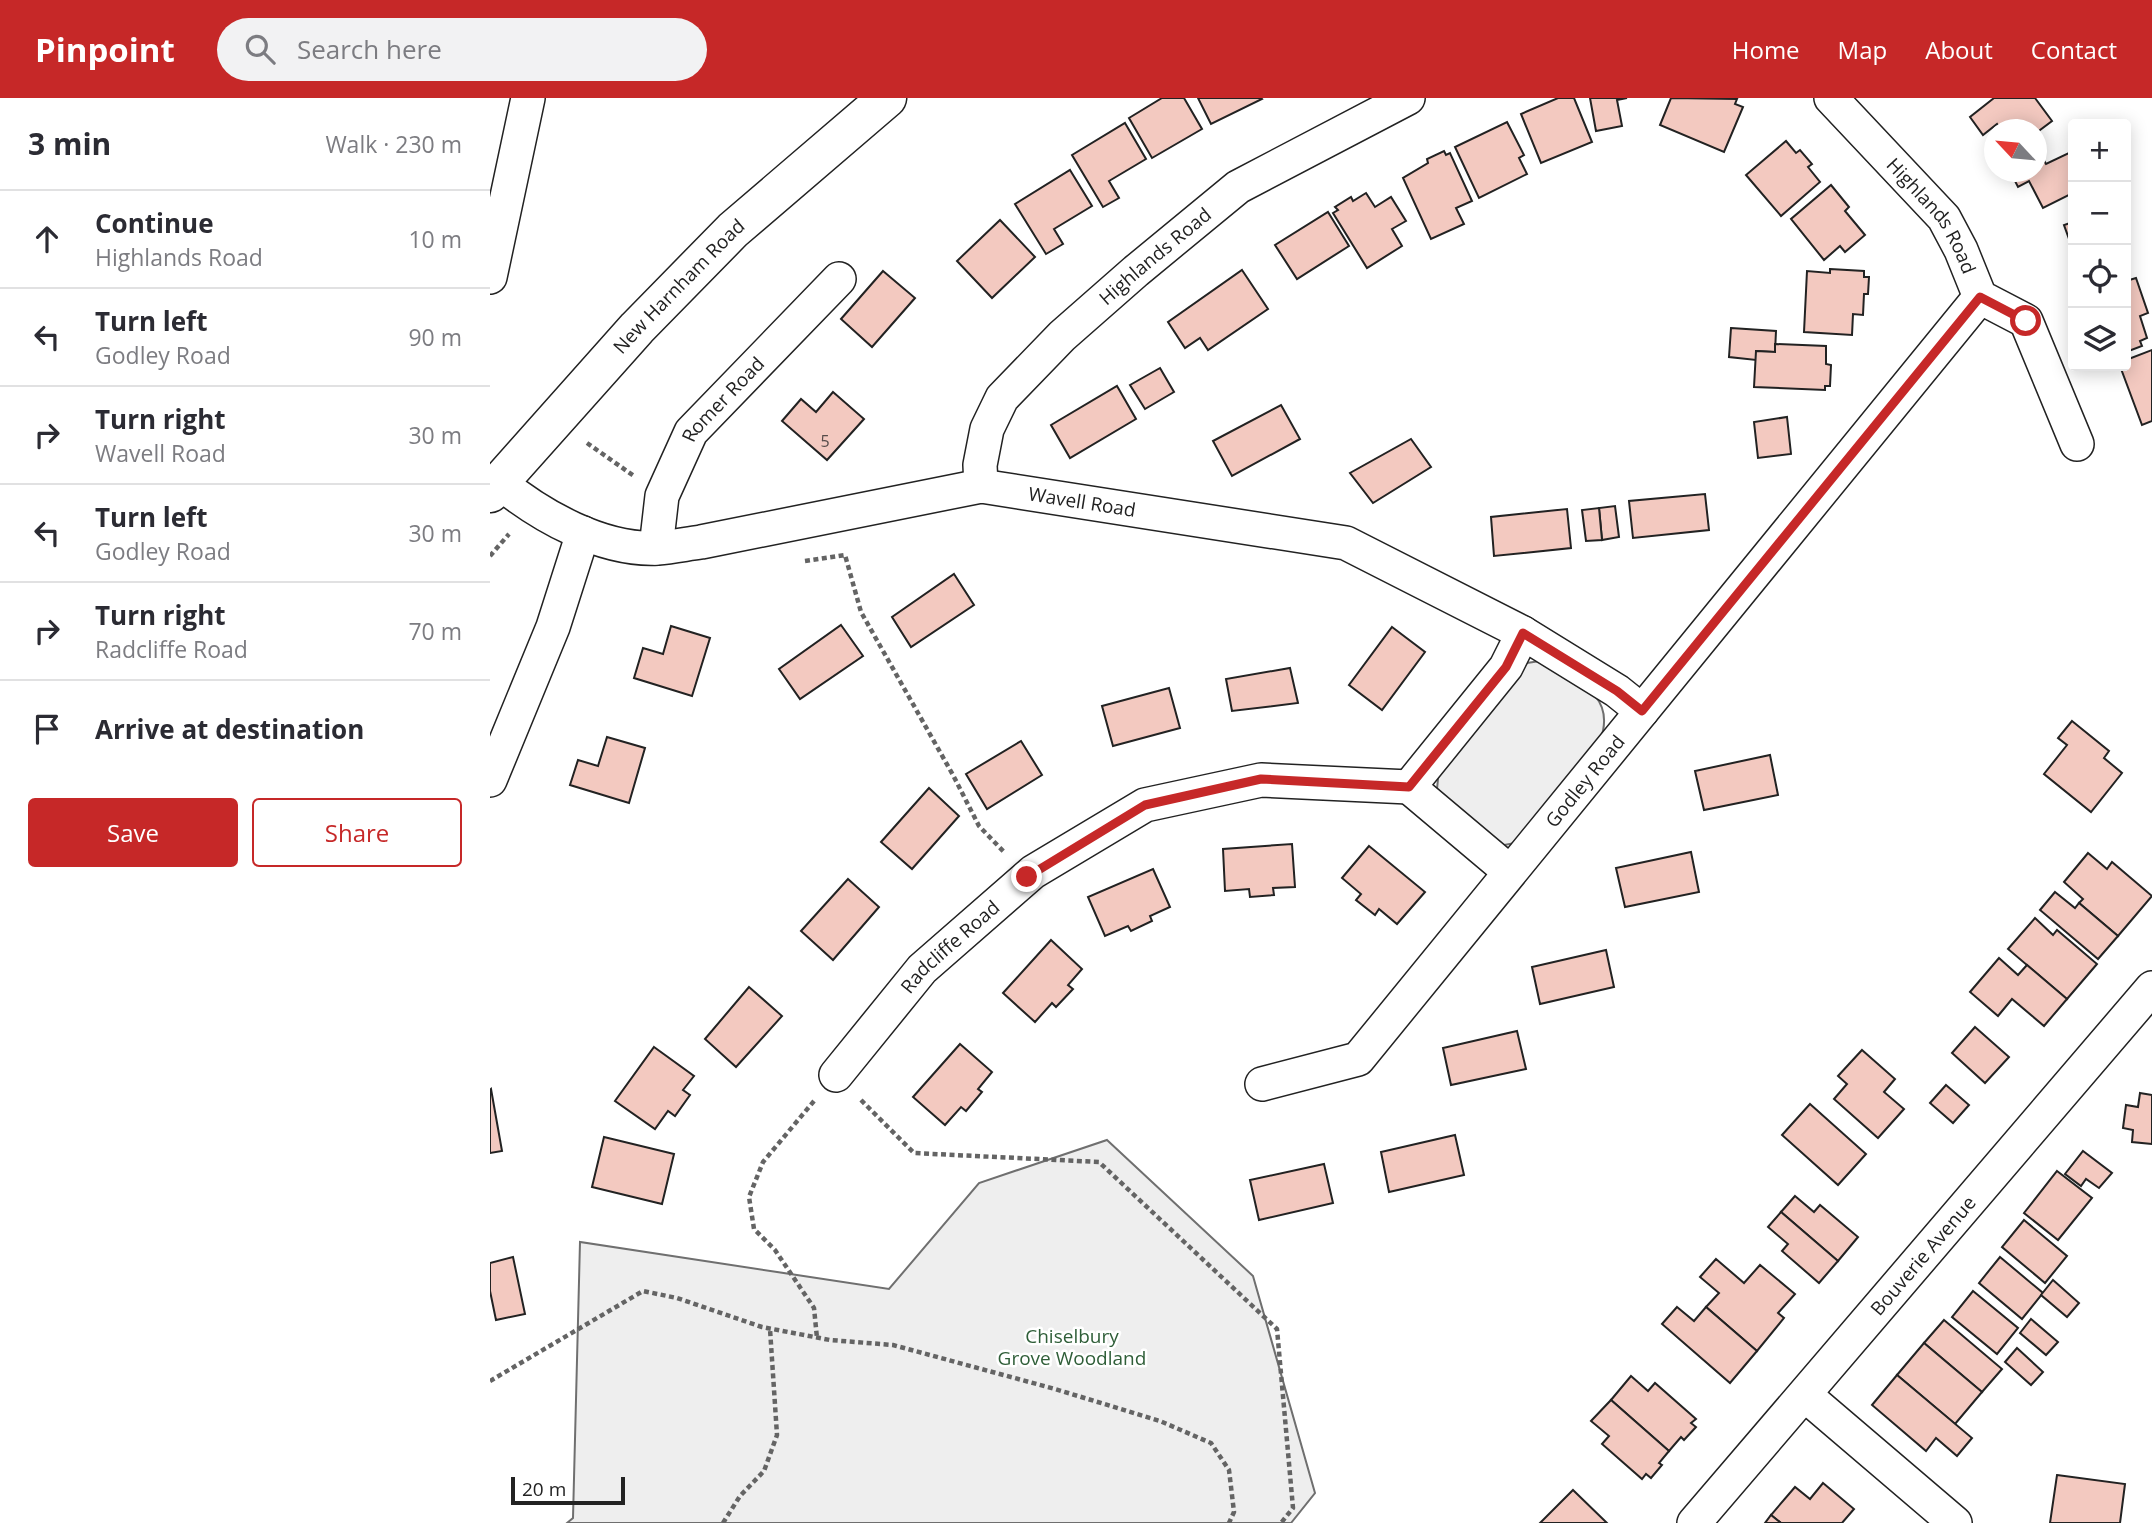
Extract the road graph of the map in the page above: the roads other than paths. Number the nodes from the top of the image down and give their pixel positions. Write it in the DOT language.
graph roads {
  1 [pos="528,98"];
  2 [pos="887,98"];
  3 [pos="1408,98"];
  4 [pos="1831,98"];
  5 [pos="490,277"];
  6 [pos="839,279"];
  7 [pos="1980,297"];
  8 [pos="2077,444"];
  9 [pos="981,486"];
  10 [pos="495,488"];
  11 [pos="583,533"];
  12 [pos="656,548"];
  13 [pos="1523,633"];
  14 [pos="1642,711"];
  15 [pos="490,780"];
  16 [pos="1409,787"];
  17 [pos="1510,872"];
  18 [pos="2152,988"];
  19 [pos="836,1075"];
  20 [pos="1262,1084"];
  21 [pos="1804,1395"];
  22 [pos="1694,1523"];
  23 [pos="1955,1523"];
  1 -- 5 [label="street"];
  2 -- 10 [label="main road, New Harnham Road"];
  3 -- 9 [label="street, Highlands Road"];
  4 -- 7 [label="street, Highlands Road"];
  6 -- 12 [label="street, Romer Road"];
  7 -- 8 [label="street, Highlands Road"];
  7 -- 14 [label="street, Godley Road"];
  9 -- 12 [label="street, Wavell Road"];
  9 -- 13 [label="street, Wavell Road"];
  10 -- 11 [label="street, Wavell Road"];
  11 -- 12 [label="street, Wavell Road"];
  11 -- 15 [label="street"];
  13 -- 14 [label="street, Wavell Road"];
  13 -- 16 [label="street"];
  14 -- 17 [label="street, Godley Road"];
  16 -- 17 [label="street"];
  16 -- 19 [label="street, Radcliffe Road"];
  17 -- 20 [label="street, Godley Road"];
  18 -- 21 [label="street, Bouverie Avenue"];
  21 -- 22 [label="street, Bouverie Avenue"];
  21 -- 23 [label="street"];
}
